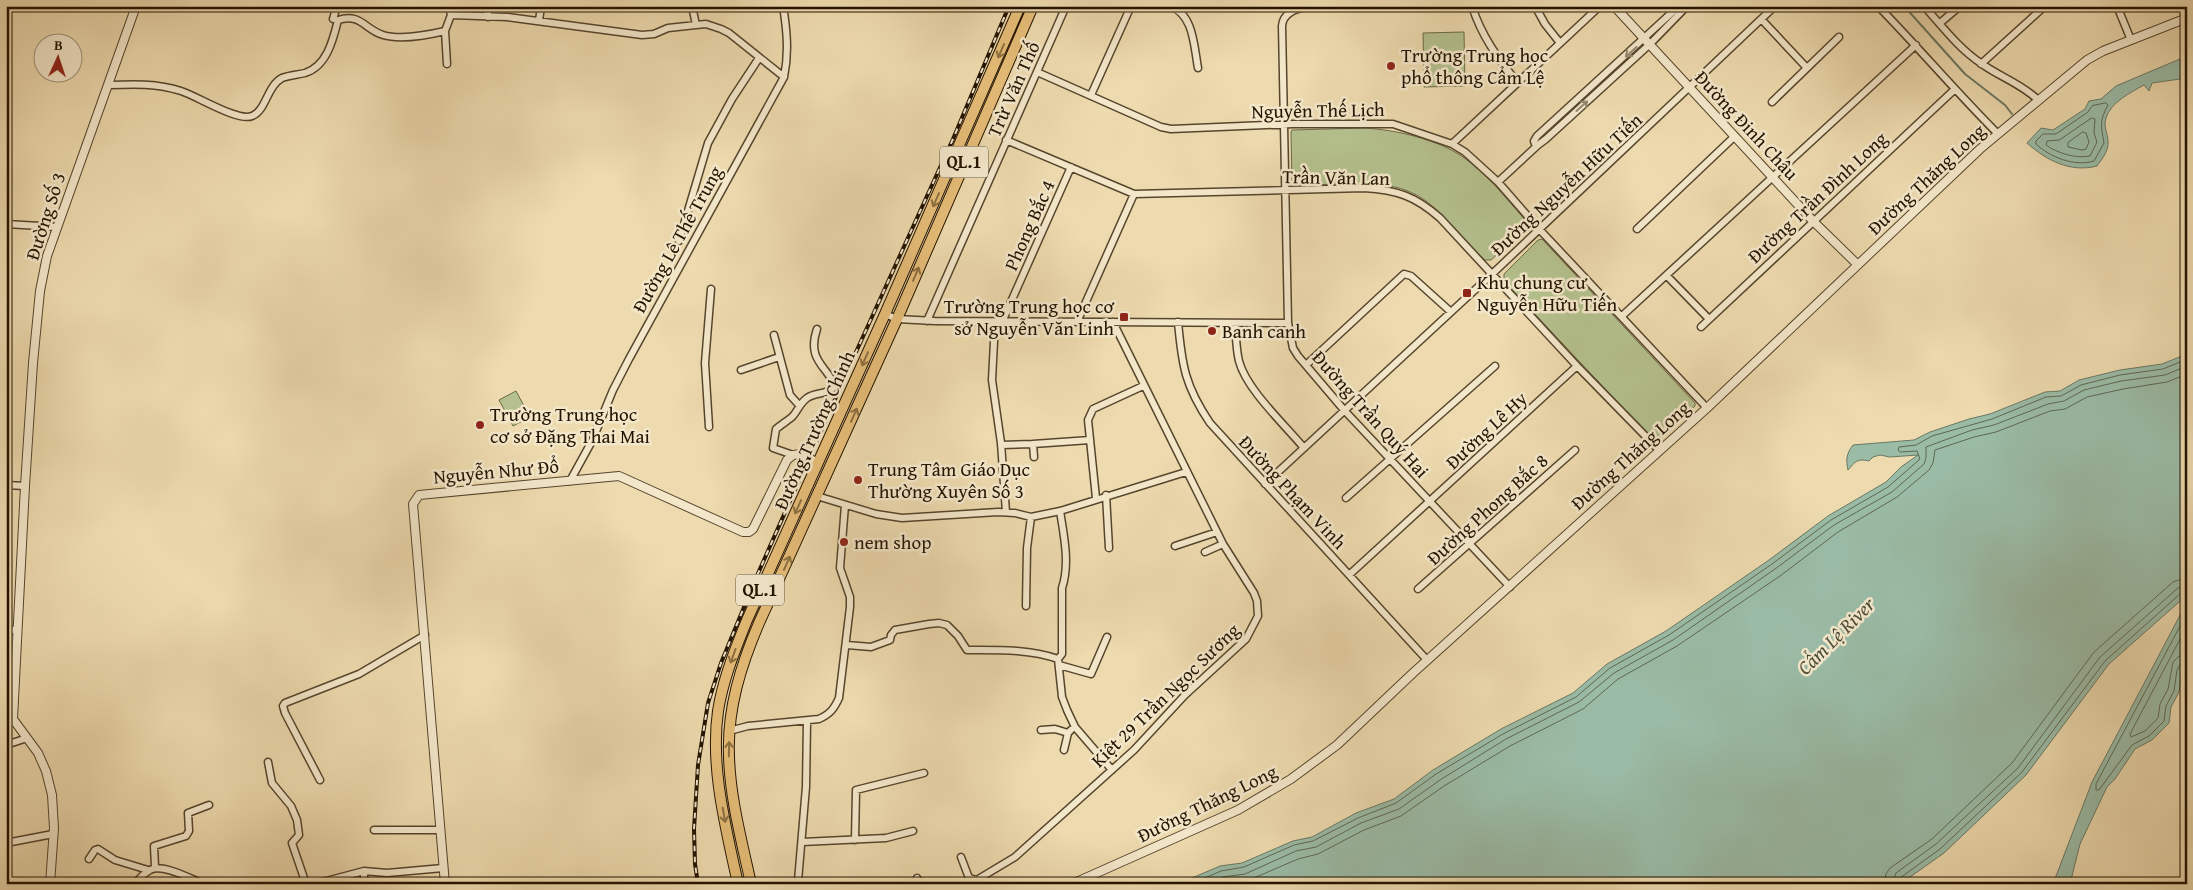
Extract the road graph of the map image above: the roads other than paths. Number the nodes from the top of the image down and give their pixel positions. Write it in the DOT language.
graph roads {
  1 [pos="136,6"];
  2 [pos="337,6"];
  3 [pos="449,6"];
  4 [pos="487,6"];
  5 [pos="540,6"];
  6 [pos="692,6"];
  7 [pos="783,6"];
  8 [pos="1020,6"];
  9 [pos="1033,6"];
  10 [pos="1066,6"];
  11 [pos="1131,6"];
  12 [pos="1169,6"];
  13 [pos="1308,6"];
  14 [pos="1472,6"];
  15 [pos="1535,6"];
  16 [pos="1600,6"];
  17 [pos="1614,6"];
  18 [pos="1679,6"];
  19 [pos="1687,6"];
  20 [pos="1775,6"];
  21 [pos="1878,6"];
  22 [pos="1924,6"];
  23 [pos="1960,6"];
  24 [pos="2046,6"];
  25 [pos="2117,6"];
  26 [pos="451,15"];
  27 [pos="488,17"];
  28 [pos="2187,18"];
  29 [pos="333,19"];
  30 [pos="1762,20"];
  31 [pos="539,21"];
  32 [pos="1940,23"];
  33 [pos="696,25"];
  34 [pos="445,31"];
  35 [pos="1839,37"];
  36 [pos="2131,40"];
  37 [pos="1647,42"];
  38 [pos="1560,43"];
  39 [pos="1916,45"];
  40 [pos="759,58"];
  41 [pos="447,64"];
  42 [pos="1981,64"];
  43 [pos="1198,68"];
  44 [pos="1807,68"];
  45 [pos="1037,72"];
  46 [pos="784,77"];
  47 [pos="1518,82"];
  48 [pos="108,85"];
  49 [pos="1691,88"];
  50 [pos="1954,90"];
  51 [pos="1091,96"];
  52 [pos="2038,100"];
  53 [pos="1772,102"];
  54 [pos="1284,125"];
  55 [pos="1998,134"];
  56 [pos="1735,136"];
  57 [pos="1006,140"];
  58 [pos="1452,144"];
  59 [pos="1071,168"];
  60 [pos="1773,178"];
  61 [pos="1498,182"];
  62 [pos="1284,190"];
  63 [pos="1134,194"];
  64 [pos="1813,221"];
  65 [pos="6,224"];
  66 [pos="58,227"];
  67 [pos="1637,229"];
  68 [pos="1540,230"];
  69 [pos="679,241"];
  70 [pos="1858,265"];
  71 [pos="1492,275"];
  72 [pos="1667,276"];
  73 [pos="711,289"];
  74 [pos="1451,312"];
  75 [pos="885,314"];
  76 [pos="1622,316"];
  77 [pos="896,319"];
  78 [pos="1709,319"];
  79 [pos="928,321"];
  80 [pos="998,322"];
  81 [pos="1077,322"];
  82 [pos="1113,322"];
  83 [pos="1178,322"];
  84 [pos="1235,322"];
  85 [pos="1288,323"];
  86 [pos="1701,327"];
  87 [pos="817,329"];
  88 [pos="774,335"];
  89 [pos="779,357"];
  90 [pos="1306,365"];
  91 [pos="1495,366"];
  92 [pos="1577,366"];
  93 [pos="740,370"];
  94 [pos="1143,386"];
  95 [pos="799,405"];
  96 [pos="1707,408"];
  97 [pos="1344,410"];
  98 [pos="709,427"];
  99 [pos="1090,440"];
  100 [pos="1034,444"];
  101 [pos="1001,445"];
  102 [pos="1304,448"];
  103 [pos="1575,450"];
  104 [pos="1659,450"];
  105 [pos="792,454"];
  106 [pos="1034,457"];
  107 [pos="1390,458"];
  108 [pos="818,463"];
  109 [pos="1186,472"];
  110 [pos="570,481"];
  111 [pos="1265,484"];
  112 [pos="6,485"];
  113 [pos="24,486"];
  114 [pos="1106,495"];
  115 [pos="817,496"];
  116 [pos="1096,498"];
  117 [pos="1346,498"];
  118 [pos="1430,502"];
  119 [pos="845,505"];
  120 [pos="1060,511"];
  121 [pos="1006,512"];
  122 [pos="1031,517"];
  123 [pos="1217,532"];
  124 [pos="1223,544"];
  125 [pos="1470,545"];
  126 [pos="1175,546"];
  127 [pos="1109,548"];
  128 [pos="1205,552"];
  129 [pos="1350,576"];
  130 [pos="1510,586"];
  131 [pos="1418,589"];
  132 [pos="1026,606"];
  133 [pos="6,628"];
  134 [pos="17,631"];
  135 [pos="425,634"];
  136 [pos="1107,637"];
  137 [pos="847,645"];
  138 [pos="1427,660"];
  139 [pos="1058,662"];
  140 [pos="807,721"];
  141 [pos="1075,727"];
  142 [pos="1041,730"];
  143 [pos="730,731"];
  144 [pos="1068,733"];
  145 [pos="27,738"];
  146 [pos="6,745"];
  147 [pos="1064,750"];
  148 [pos="268,762"];
  149 [pos="1112,770"];
  150 [pos="924,773"];
  151 [pos="320,780"];
  152 [pos="209,805"];
  153 [pos="374,830"];
  154 [pos="440,830"];
  155 [pos="913,831"];
  156 [pos="53,834"];
  157 [pos="855,840"];
  158 [pos="802,842"];
  159 [pos="6,843"];
  160 [pos="961,858"];
  161 [pos="88,859"];
  162 [pos="155,868"];
  163 [pos="443,868"];
  164 [pos="148,870"];
  165 [pos="364,871"];
  166 [pos="798,880"];
  167 [pos="974,882"];
  168 [pos="50,884"];
  169 [pos="135,884"];
  170 [pos="204,884"];
  171 [pos="306,884"];
  172 [pos="315,884"];
  173 [pos="364,884"];
  174 [pos="444,884"];
  175 [pos="738,884"];
  176 [pos="751,884"];
  177 [pos="1072,884"];
  1 -- 48 [label="street, Đường Số 3"];
  2 -- 29 [label="street"];
  3 -- 26 [label="street"];
  4 -- 27 [label="street"];
  5 -- 31 [label="street"];
  6 -- 33 [label="street"];
  7 -- 46 [label="street, Đường Lê Thế Trung"];
  8 -- 75 [label="highway, Đường Trường Chinh / QL.1, one-way"];
  77 -- 9 [label="highway, Đường Trường Chinh / QL.1, one-way"];
  10 -- 45 [label="street, Trừ Văn Thố"];
  11 -- 51 [label="street"];
  12 -- 43 [label="street"];
  13 -- 54 [label="street, Đường Trần Quý Hai"];
  14 -- 47 [label="street"];
  15 -- 38 [label="street"];
  16 -- 38 [label="street"];
  17 -- 37 [label="street, Đường Đinh Châu"];
  18 -- 37 [label="street"];
  19 -- 37 [label="street"];
  20 -- 30 [label="street, Đường Nguyễn Hữu Tiến"];
  21 -- 39 [label="street"];
  22 -- 32 [label="street"];
  23 -- 32 [label="street"];
  24 -- 42 [label="street"];
  25 -- 36 [label="street"];
  26 -- 27 [label="street"];
  26 -- 34 [label="street"];
  27 -- 31 [label="street"];
  28 -- 36 [label="street, Đường Thăng Long"];
  30 -- 44 [label="street"];
  30 -- 49 [label="street, Đường Nguyễn Hữu Tiến"];
  31 -- 33 [label="street"];
  32 -- 42 [label="street"];
  33 -- 40 [label="street"];
  34 -- 41 [label="street"];
  34 -- 48 [label="street"];
  35 -- 44 [label="street"];
  36 -- 52 [label="street, Đường Thăng Long"];
  37 -- 49 [label="street, Đường Đinh Châu"];
  37 -- 61 [label="street"];
  38 -- 47 [label="street"];
  39 -- 50 [label="street"];
  39 -- 60 [label="street"];
  40 -- 46 [label="street"];
  40 -- 69 [label="street"];
  42 -- 52 [label="street"];
  44 -- 53 [label="street"];
  45 -- 51 [label="street, Nguyễn Thế Lịch"];
  45 -- 57 [label="street, Trừ Văn Thố"];
  46 -- 110 [label="street, Đường Lê Thế Trung"];
  47 -- 58 [label="street"];
  48 -- 66 [label="street, Đường Số 3"];
  49 -- 56 [label="street, Đường Đinh Châu"];
  49 -- 68 [label="street, Đường Nguyễn Hữu Tiến"];
  50 -- 55 [label="street"];
  50 -- 64 [label="street, Đường Trần Đình Long"];
  51 -- 54 [label="street, Nguyễn Thế Lịch"];
  52 -- 55 [label="street, Đường Thăng Long"];
  54 -- 58 [label="street, Nguyễn Thế Lịch"];
  54 -- 62 [label="street, Đường Trần Quý Hai"];
  55 -- 70 [label="street, Đường Thăng Long"];
  56 -- 60 [label="street, Đường Đinh Châu"];
  56 -- 67 [label="street"];
  57 -- 59 [label="street, Trần Văn Lan"];
  57 -- 79 [label="street, Trừ Văn Thố"];
  58 -- 61 [label="street, Nguyễn Thế Lịch"];
  59 -- 63 [label="street, Trần Văn Lan"];
  59 -- 80 [label="street, Phong Bắc 4"];
  60 -- 64 [label="street, Đường Đinh Châu"];
  60 -- 72 [label="street"];
  61 -- 68 [label="street, Nguyễn Thế Lịch"];
  62 -- 63 [label="street, Trần Văn Lan"];
  62 -- 71 [label="street, Trần Văn Lan"];
  62 -- 85 [label="street, Đường Trần Quý Hai"];
  63 -- 81 [label="street"];
  64 -- 70 [label="street, Đường Đinh Châu"];
  64 -- 78 [label="street, Đường Trần Đình Long"];
  65 -- 66 [label="street"];
  66 -- 113 [label="street, Đường Số 3"];
  68 -- 71 [label="street, Đường Nguyễn Hữu Tiến"];
  68 -- 76 [label="street, Nguyễn Thế Lịch"];
  70 -- 96 [label="street, Đường Thăng Long"];
  71 -- 74 [label="street, Đường Nguyễn Hữu Tiến"];
  71 -- 92 [label="street, Trần Văn Lan"];
  72 -- 76 [label="street"];
  72 -- 78 [label="street"];
  73 -- 98 [label="street"];
  74 -- 90 [label="street"];
  74 -- 97 [label="street, Đường Nguyễn Hữu Tiến"];
  75 -- 77 [label="street"];
  75 -- 108 [label="highway, Đường Trường Chinh / QL.1, one-way"];
  76 -- 96 [label="street, Nguyễn Thế Lịch"];
  77 -- 79 [label="street"];
  115 -- 77 [label="highway, Đường Trường Chinh / QL.1, one-way"];
  78 -- 86 [label="street, Đường Trần Đình Long"];
  79 -- 80 [label="street"];
  80 -- 81 [label="street"];
  80 -- 101 [label="street"];
  81 -- 82 [label="street"];
  82 -- 83 [label="street"];
  82 -- 94 [label="street, Kiệt 29 Trần Ngọc Sương"];
  83 -- 84 [label="street"];
  83 -- 111 [label="street, Đường Phạm Vinh"];
  84 -- 85 [label="street"];
  84 -- 102 [label="street"];
  85 -- 90 [label="street, Đường Trần Quý Hai"];
  87 -- 95 [label="street"];
  88 -- 89 [label="street"];
  89 -- 93 [label="street"];
  89 -- 95 [label="street"];
  90 -- 97 [label="street, Đường Trần Quý Hai"];
  91 -- 107 [label="street"];
  92 -- 104 [label="street, Trần Văn Lan"];
  92 -- 118 [label="street, Đường Lê Hy"];
  94 -- 99 [label="street"];
  94 -- 109 [label="street, Kiệt 29 Trần Ngọc Sương"];
  95 -- 105 [label="street"];
  96 -- 104 [label="street, Đường Thăng Long"];
  97 -- 102 [label="street, Đường Nguyễn Hữu Tiến"];
  97 -- 107 [label="street, Đường Trần Quý Hai"];
  99 -- 100 [label="street"];
  99 -- 116 [label="street"];
  100 -- 101 [label="street"];
  100 -- 106 [label="street"];
  101 -- 121 [label="street"];
  102 -- 111 [label="street, Đường Nguyễn Hữu Tiến"];
  103 -- 125 [label="street, Đường Phong Bắc 8"];
  104 -- 130 [label="street, Đường Thăng Long"];
  105 -- 108 [label="street"];
  105 -- 110 [label="street, Nguyễn Như Đổ"];
  107 -- 117 [label="street"];
  107 -- 118 [label="street, Đường Trần Quý Hai"];
  108 -- 175 [label="highway, Đường Trường Chinh / QL.1, one-way"];
  109 -- 114 [label="street"];
  109 -- 123 [label="street, Kiệt 29 Trần Ngọc Sương"];
  110 -- 135 [label="street, Nguyễn Như Đổ"];
  111 -- 129 [label="street, Đường Phạm Vinh"];
  112 -- 113 [label="street"];
  113 -- 134 [label="street, Đường Số 3"];
  114 -- 116 [label="street"];
  114 -- 127 [label="street"];
  115 -- 119 [label="street"];
  143 -- 115 [label="highway, Đường Trường Chinh / QL.1, one-way"];
  116 -- 120 [label="street"];
  118 -- 125 [label="street, Đường Trần Quý Hai"];
  118 -- 129 [label="street, Đường Lê Hy"];
  119 -- 121 [label="street"];
  119 -- 137 [label="street"];
  120 -- 122 [label="street"];
  120 -- 139 [label="street"];
  121 -- 122 [label="street"];
  122 -- 132 [label="street"];
  123 -- 124 [label="street, Kiệt 29 Trần Ngọc Sương"];
  123 -- 126 [label="street"];
  124 -- 128 [label="street"];
  124 -- 149 [label="street, Kiệt 29 Trần Ngọc Sương"];
  125 -- 130 [label="street, Đường Trần Quý Hai"];
  125 -- 131 [label="street, Đường Phong Bắc 8"];
  129 -- 138 [label="street, Đường Phạm Vinh"];
  130 -- 138 [label="street, Đường Thăng Long"];
  133 -- 134 [label="street"];
  134 -- 145 [label="street, Đường Số 3"];
  135 -- 151 [label="street"];
  135 -- 154 [label="street, Nguyễn Như Đổ"];
  136 -- 139 [label="street"];
  137 -- 139 [label="street"];
  137 -- 140 [label="street"];
  138 -- 177 [label="street, Đường Thăng Long"];
  139 -- 141 [label="street"];
  140 -- 143 [label="street"];
  140 -- 158 [label="street"];
  141 -- 144 [label="street"];
  141 -- 149 [label="street"];
  142 -- 144 [label="street"];
  176 -- 143 [label="highway, Đường Trường Chinh / QL.1, one-way"];
  144 -- 147 [label="street"];
  145 -- 146 [label="street"];
  145 -- 156 [label="street, Đường Số 3"];
  148 -- 171 [label="street"];
  149 -- 167 [label="street, Kiệt 29 Trần Ngọc Sương"];
  150 -- 157 [label="street"];
  152 -- 162 [label="street"];
  153 -- 154 [label="street"];
  154 -- 163 [label="street, Nguyễn Như Đổ"];
  155 -- 157 [label="street"];
  156 -- 159 [label="street"];
  156 -- 168 [label="street, Đường Số 3"];
  157 -- 158 [label="street"];
  158 -- 166 [label="street"];
  160 -- 167 [label="street"];
  161 -- 164 [label="street"];
  162 -- 164 [label="street"];
  162 -- 170 [label="street"];
  163 -- 165 [label="street"];
  163 -- 174 [label="street, Nguyễn Như Đổ"];
  164 -- 169 [label="street"];
  165 -- 172 [label="street"];
  165 -- 173 [label="street"];
}
